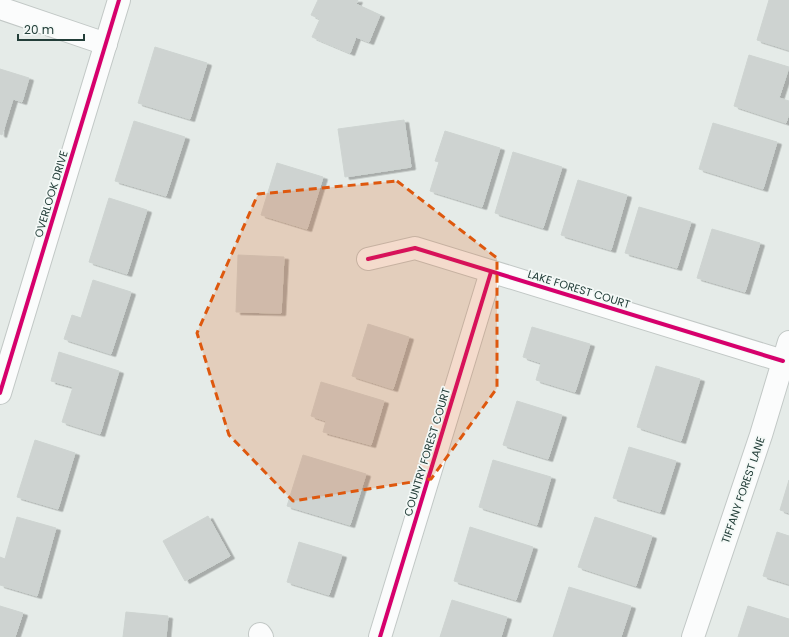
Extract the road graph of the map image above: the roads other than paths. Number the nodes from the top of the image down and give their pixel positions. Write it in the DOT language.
graph roads {
  1 [pos="119,0"];
  2 [pos="0,8"];
  3 [pos="106,44"];
  4 [pos="368,259"];
  5 [pos="491,272"];
  6 [pos="786,352"];
  7 [pos="0,393"];
  8 [pos="380,637"];
  9 [pos="693,637"];
  1 -- 3 [label="street, OVERLOOK DRIVE"];
  2 -- 3 [label="street"];
  3 -- 7 [label="street, OVERLOOK DRIVE"];
  4 -- 5 [label="street, LAKE FOREST COURT"];
  5 -- 6 [label="street, LAKE FOREST COURT"];
  5 -- 8 [label="street, COUNTRY FOREST COURT"];
  6 -- 9 [label="street, TIFFANY FOREST LANE"];
}
